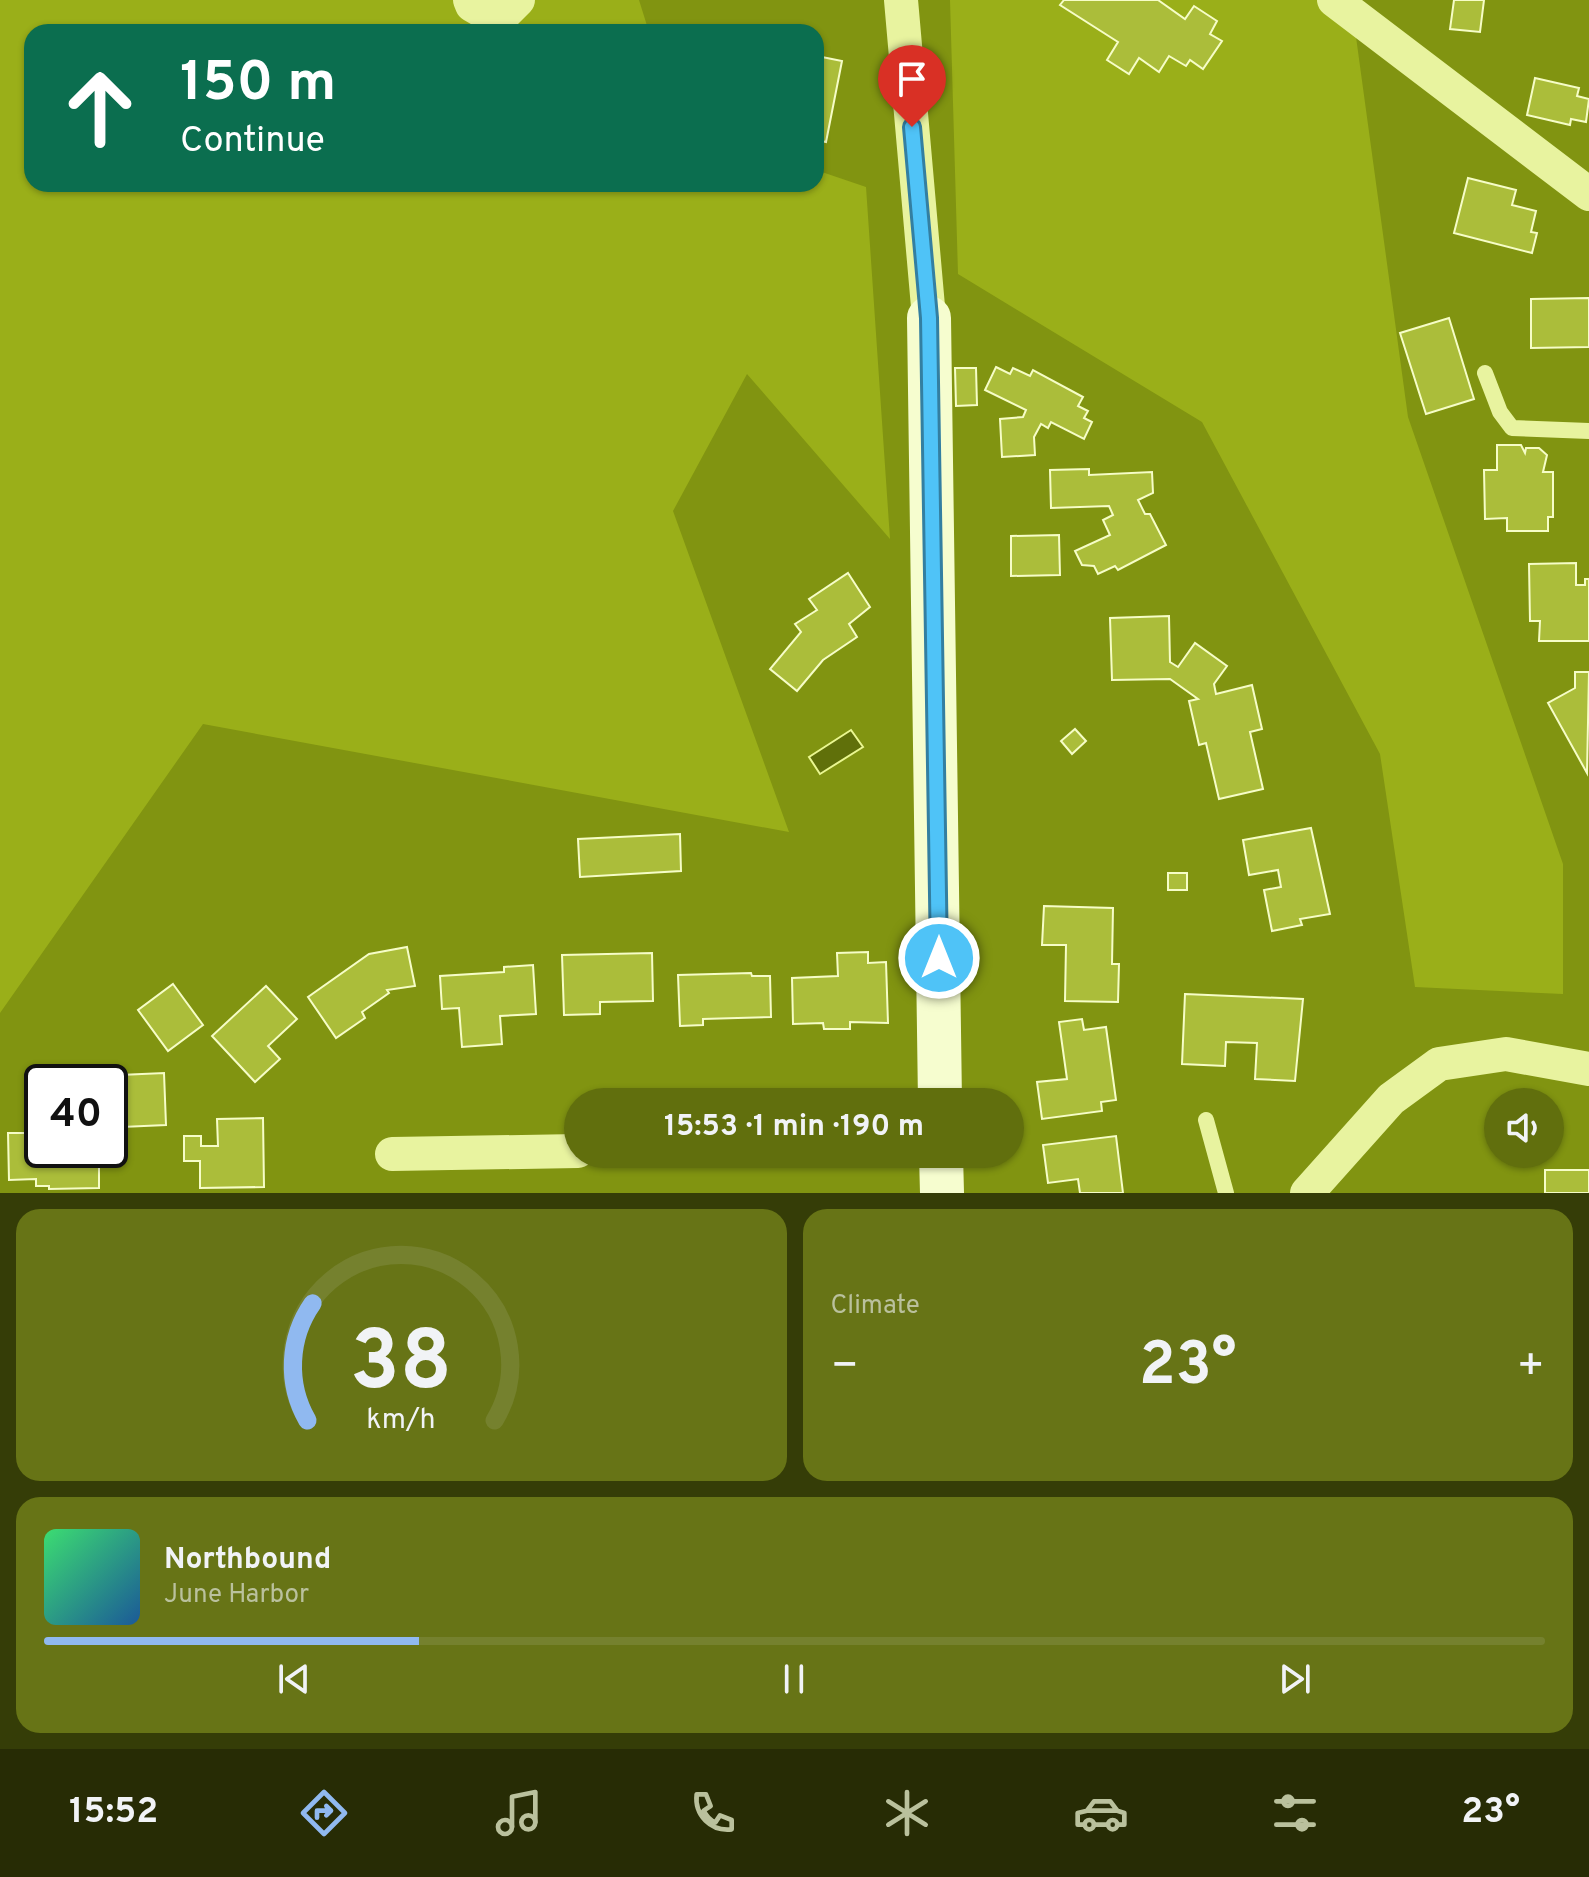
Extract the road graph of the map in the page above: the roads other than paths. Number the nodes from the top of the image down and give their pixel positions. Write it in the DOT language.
graph roads {
  1 [pos="470,0"];
  2 [pos="518,0"];
  3 [pos="901,0"];
  4 [pos="1334,0"];
  5 [pos="1589,194"];
  6 [pos="929,318"];
  7 [pos="1485,373"];
  8 [pos="1589,431"];
  9 [pos="1589,1069"];
  10 [pos="940,1088"];
  11 [pos="1206,1120"];
  12 [pos="564,1151"];
  13 [pos="392,1154"];
  14 [pos="941,1168"];
  15 [pos="942,1193"];
  16 [pos="1226,1193"];
  17 [pos="1307,1193"];
  1 -- 2 [label="street"];
  3 -- 6 [label="street"];
  4 -- 5 [label="street"];
  6 -- 10 [label="street"];
  7 -- 8 [label="lane"];
  9 -- 17 [label="street"];
  11 -- 16 [label="lane"];
  12 -- 13 [label="street"];
  14 -- 15 [label="street"];
}
